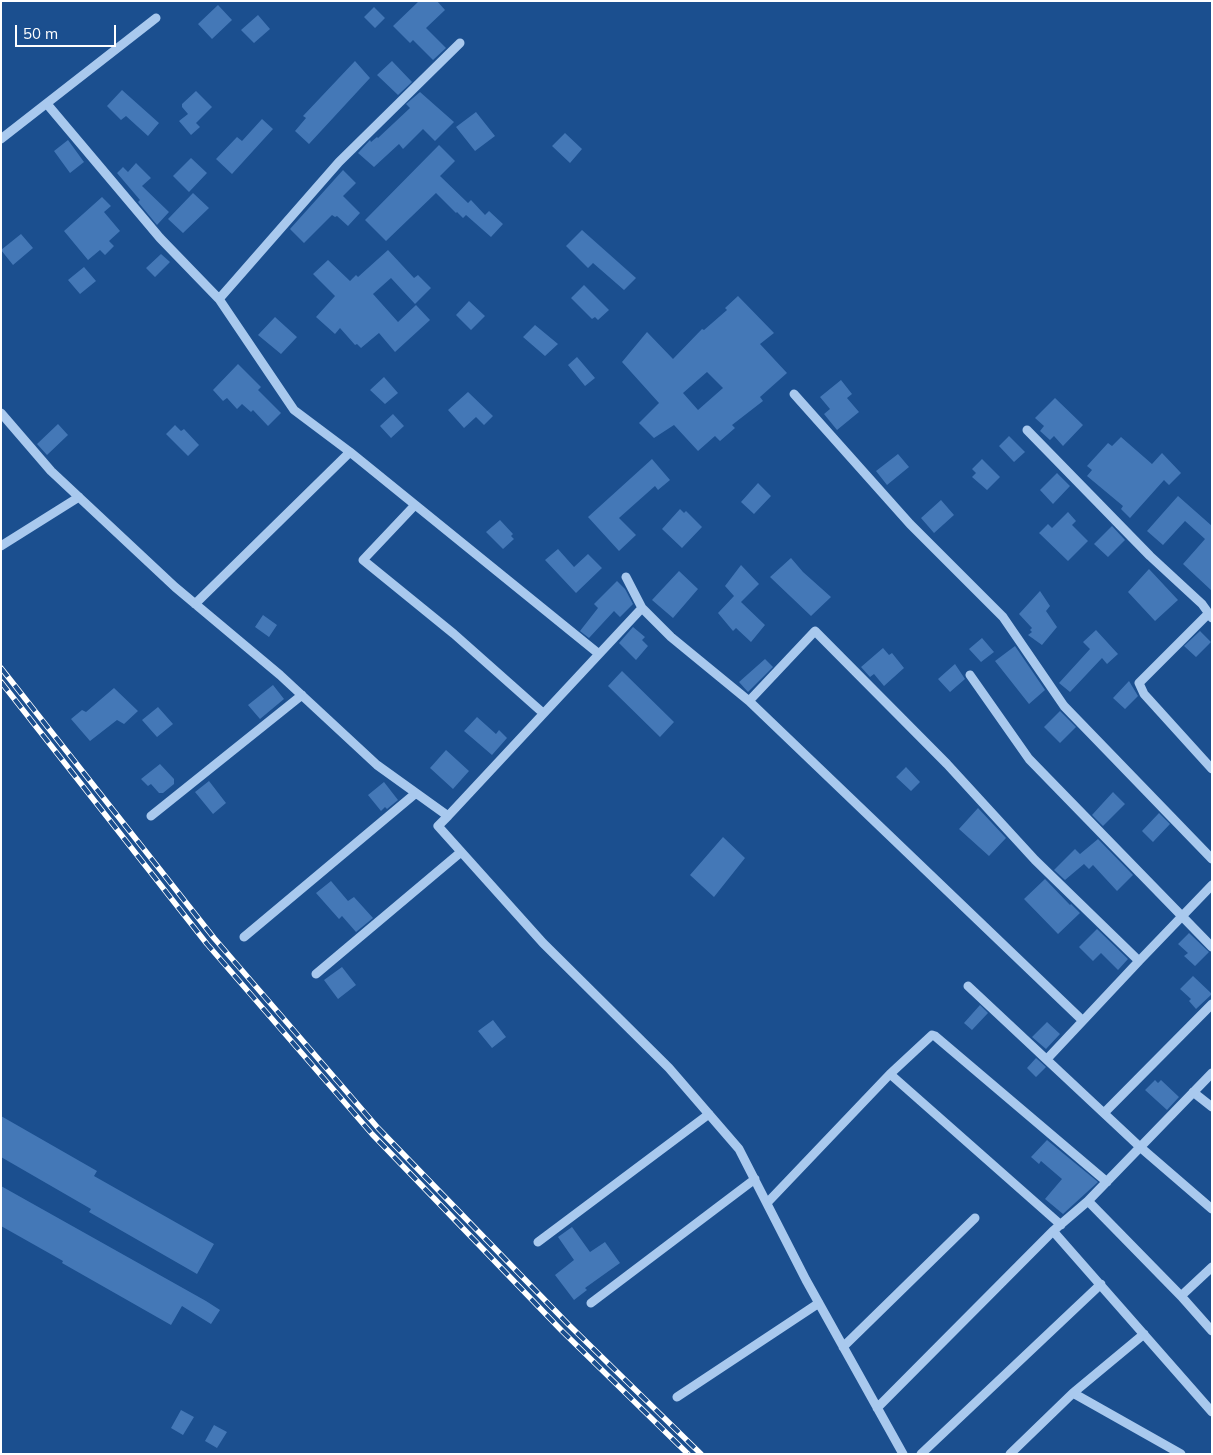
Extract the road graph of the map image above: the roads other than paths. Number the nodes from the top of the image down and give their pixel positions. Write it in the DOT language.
graph roads {
  1 [pos="156,18"];
  2 [pos="460,43"];
  3 [pos="46,104"];
  4 [pos="1,139"];
  5 [pos="218,299"];
  6 [pos="794,394"];
  7 [pos="1,413"];
  8 [pos="1027,430"];
  9 [pos="350,452"];
  10 [pos="79,497"];
  11 [pos="415,506"];
  12 [pos="1,546"];
  13 [pos="626,578"];
  14 [pos="195,604"];
  15 [pos="642,608"];
  16 [pos="1210,616"];
  17 [pos="599,654"];
  18 [pos="970,674"];
  19 [pos="302,695"];
  20 [pos="749,701"];
  21 [pos="543,713"];
  22 [pos="1212,769"];
  23 [pos="416,794"];
  24 [pos="151,816"];
  25 [pos="448,816"];
  26 [pos="462,852"];
  27 [pos="1212,859"];
  28 [pos="1210,891"];
  29 [pos="1182,917"];
  30 [pos="244,937"];
  31 [pos="1212,947"];
  32 [pos="1139,961"];
  33 [pos="316,974"];
  34 [pos="968,986"];
  35 [pos="1212,1004"];
  36 [pos="1082,1020"];
  37 [pos="1047,1059"];
  38 [pos="1212,1073"];
  39 [pos="890,1074"];
  40 [pos="1193,1092"];
  41 [pos="1212,1107"];
  42 [pos="709,1114"];
  43 [pos="1104,1114"];
  44 [pos="1140,1147"];
  45 [pos="754,1179"];
  46 [pos="1107,1182"];
  47 [pos="1088,1201"];
  48 [pos="767,1203"];
  49 [pos="1212,1208"];
  50 [pos="975,1218"];
  51 [pos="1061,1225"];
  52 [pos="1053,1231"];
  53 [pos="538,1242"];
  54 [pos="1212,1266"];
  55 [pos="1101,1284"];
  56 [pos="1180,1296"];
  57 [pos="591,1303"];
  58 [pos="819,1303"];
  59 [pos="1212,1331"];
  60 [pos="1144,1334"];
  61 [pos="842,1347"];
  62 [pos="1073,1393"];
  63 [pos="677,1397"];
  64 [pos="877,1408"];
  65 [pos="1212,1412"];
  66 [pos="903,1454"];
  67 [pos="921,1454"];
  68 [pos="1010,1454"];
  69 [pos="1181,1454"];
  1 -- 3 [label="street"];
  2 -- 5 [label="street"];
  3 -- 4 [label="street"];
  3 -- 5 [label="street"];
  5 -- 9 [label="street"];
  6 -- 27 [label="street"];
  7 -- 10 [label="street"];
  8 -- 16 [label="street"];
  9 -- 11 [label="street"];
  9 -- 14 [label="street"];
  10 -- 12 [label="street"];
  10 -- 14 [label="street"];
  11 -- 17 [label="street"];
  11 -- 21 [label="street"];
  13 -- 15 [label="street"];
  14 -- 19 [label="street"];
  15 -- 17 [label="street"];
  15 -- 20 [label="street"];
  16 -- 22 [label="street"];
  17 -- 21 [label="street"];
  18 -- 29 [label="street"];
  19 -- 23 [label="street"];
  19 -- 24 [label="street"];
  20 -- 32 [label="street"];
  20 -- 36 [label="street"];
  21 -- 25 [label="street"];
  23 -- 25 [label="street"];
  23 -- 30 [label="street"];
  25 -- 26 [label="street"];
  26 -- 33 [label="street"];
  26 -- 42 [label="street"];
  28 -- 29 [label="street"];
  29 -- 31 [label="street"];
  29 -- 32 [label="street"];
  32 -- 36 [label="street"];
  34 -- 37 [label="street"];
  35 -- 43 [label="street"];
  36 -- 37 [label="street"];
  37 -- 43 [label="street"];
  38 -- 40 [label="street"];
  39 -- 46 [label="street"];
  39 -- 48 [label="street"];
  39 -- 51 [label="street"];
  40 -- 41 [label="street"];
  40 -- 44 [label="street"];
  42 -- 45 [label="street"];
  42 -- 53 [label="street"];
  43 -- 44 [label="street"];
  44 -- 46 [label="street"];
  44 -- 49 [label="street"];
  45 -- 48 [label="street"];
  45 -- 57 [label="street"];
  46 -- 47 [label="street"];
  47 -- 51 [label="street"];
  47 -- 56 [label="street"];
  48 -- 58 [label="street"];
  50 -- 61 [label="street"];
  51 -- 52 [label="street"];
  52 -- 55 [label="street"];
  52 -- 64 [label="street"];
  54 -- 56 [label="street"];
  55 -- 60 [label="street"];
  55 -- 67 [label="street"];
  56 -- 59 [label="street"];
  58 -- 61 [label="street"];
  58 -- 63 [label="street"];
  60 -- 62 [label="street"];
  60 -- 65 [label="street"];
  61 -- 64 [label="street"];
  62 -- 68 [label="street"];
  62 -- 69 [label="street"];
  64 -- 66 [label="street"];
}
